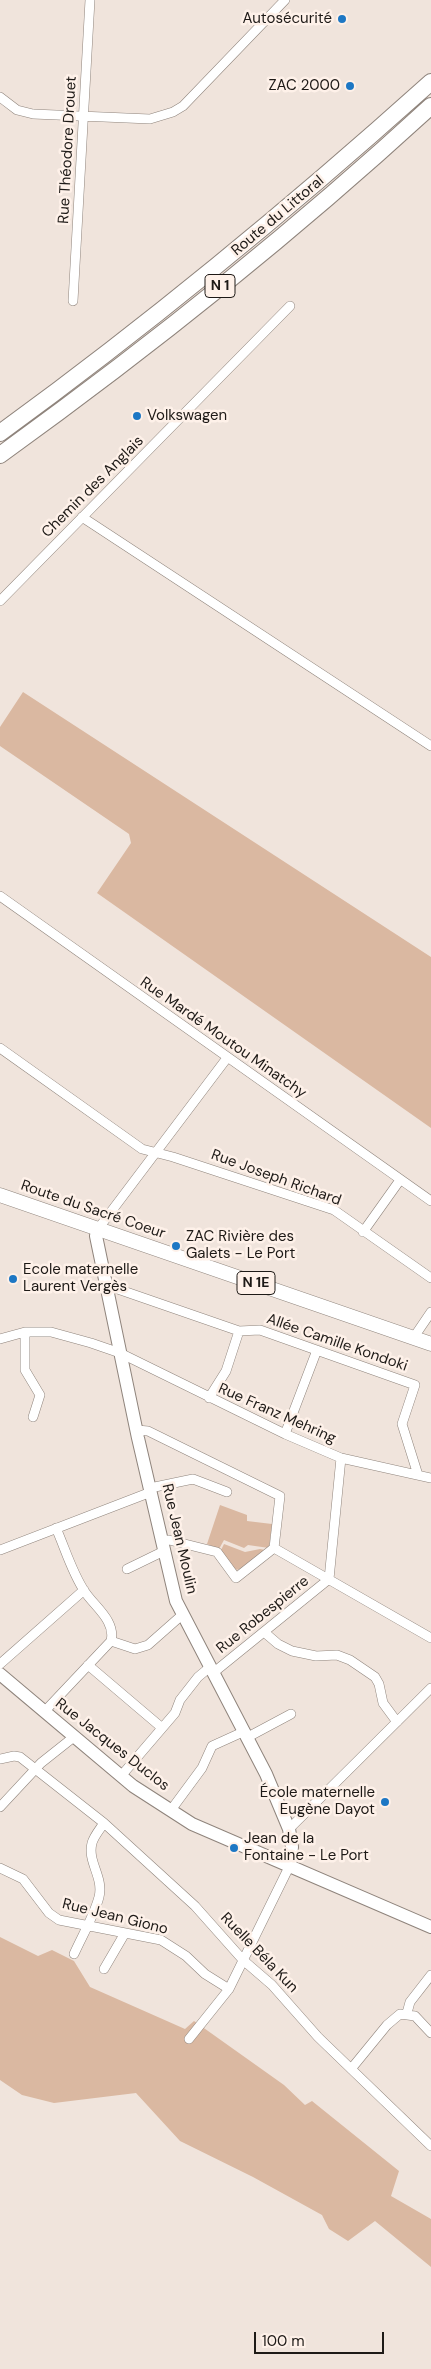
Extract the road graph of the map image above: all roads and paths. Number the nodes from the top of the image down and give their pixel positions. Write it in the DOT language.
graph roads {
  1 [pos="90,0"];
  2 [pos="286,0"];
  3 [pos="431,82"];
  4 [pos="0,97"];
  5 [pos="431,106"];
  6 [pos="84,116"];
  7 [pos="73,301"];
  8 [pos="290,306"];
  9 [pos="0,433"];
  10 [pos="0,455"];
  11 [pos="82,517"];
  12 [pos="0,601"];
  13 [pos="431,746"];
  14 [pos="0,896"];
  15 [pos="0,1048"];
  16 [pos="227,1058"];
  17 [pos="155,1153"];
  18 [pos="400,1180"];
  19 [pos="0,1195"];
  20 [pos="431,1201"];
  21 [pos="98,1229"];
  22 [pos="363,1232"];
  23 [pos="431,1278"];
  24 [pos="106,1285"];
  25 [pos="431,1312"];
  26 [pos="239,1330"];
  27 [pos="25,1332"];
  28 [pos="0,1338"];
  29 [pos="414,1338"];
  30 [pos="431,1344"];
  31 [pos="317,1350"];
  32 [pos="120,1353"];
  33 [pos="209,1398"];
  34 [pos="33,1417"];
  35 [pos="137,1430"];
  36 [pos="285,1434"];
  37 [pos="341,1458"];
  38 [pos="418,1475"];
  39 [pos="431,1478"];
  40 [pos="151,1490"];
  41 [pos="227,1492"];
  42 [pos="56,1528"];
  43 [pos="163,1546"];
  44 [pos="1,1548"];
  45 [pos="274,1548"];
  46 [pos="127,1569"];
  47 [pos="330,1579"];
  48 [pos="84,1590"];
  49 [pos="182,1615"];
  50 [pos="264,1632"];
  51 [pos="431,1638"];
  52 [pos="111,1641"];
  53 [pos="0,1664"];
  54 [pos="88,1665"];
  55 [pos="211,1670"];
  56 [pos="0,1674"];
  57 [pos="431,1688"];
  58 [pos="44,1712"];
  59 [pos="291,1714"];
  60 [pos="397,1722"];
  61 [pos="161,1727"];
  62 [pos="246,1734"];
  63 [pos="75,1736"];
  64 [pos="0,1759"];
  65 [pos="36,1768"];
  66 [pos="121,1776"];
  67 [pos="0,1806"];
  68 [pos="171,1810"];
  69 [pos="104,1823"];
  70 [pos="289,1829"];
  71 [pos="290,1865"];
  72 [pos="0,1868"];
  73 [pos="86,1925"];
  74 [pos="431,1926"];
  75 [pos="124,1933"];
  76 [pos="74,1954"];
  77 [pos="242,1960"];
  78 [pos="104,1968"];
  79 [pos="431,1975"];
  80 [pos="229,1989"];
  81 [pos="407,2013"];
  82 [pos="431,2033"];
  83 [pos="189,2039"];
  84 [pos="351,2069"];
  85 [pos="431,2146"];
  1 -- 6 [label="street, Rue Théodore Drouet"];
  2 -- 6 [label="street"];
  3 -- 9 [label="highway, Route du Littoral / N 1"];
  4 -- 6 [label="street"];
  5 -- 10 [label="highway, Route du Littoral / N 1"];
  6 -- 7 [label="street, Rue Théodore Drouet"];
  8 -- 11 [label="street, Chemin des Anglais"];
  11 -- 12 [label="street, Chemin des Anglais"];
  11 -- 13 [label="street"];
  14 -- 16 [label="street, Rue Mardé Moutou Minatchy"];
  15 -- 17 [label="street, Rue Joseph Richard"];
  16 -- 17 [label="street"];
  16 -- 18 [label="street, Rue Mardé Moutou Minatchy"];
  17 -- 21 [label="street"];
  17 -- 22 [label="street, Rue Joseph Richard"];
  18 -- 20 [label="street, Rue Mardé Moutou Minatchy"];
  18 -- 22 [label="street"];
  19 -- 21 [label="main road, Route du Sacré Coeur / N 1E"];
  21 -- 24 [label="street, Rue Jean Moulin"];
  21 -- 29 [label="main road, Route du Sacré Coeur / N 1E"];
  22 -- 23 [label="street, Rue Joseph Richard"];
  24 -- 26 [label="street, Allée Camille Kondoki"];
  24 -- 32 [label="street, Rue Jean Moulin"];
  25 -- 29 [label="street"];
  26 -- 31 [label="street, Allée Camille Kondoki"];
  26 -- 33 [label="street"];
  27 -- 28 [label="street, Rue Franz Mehring"];
  27 -- 32 [label="street, Rue Franz Mehring"];
  27 -- 34 [label="street"];
  29 -- 30 [label="main road, Route du Sacré Coeur / N 1E"];
  31 -- 36 [label="street"];
  31 -- 38 [label="street, Allée Camille Kondoki"];
  32 -- 33 [label="street, Rue Franz Mehring"];
  32 -- 35 [label="street, Rue Jean Moulin"];
  33 -- 36 [label="street, Rue Franz Mehring"];
  35 -- 40 [label="street, Rue Jean Moulin"];
  35 -- 45 [label="street"];
  36 -- 37 [label="street, Rue Franz Mehring"];
  37 -- 38 [label="street, Rue Franz Mehring"];
  37 -- 47 [label="street, Rue Robespierre"];
  38 -- 39 [label="street, Rue Franz Mehring"];
  40 -- 41 [label="street"];
  40 -- 42 [label="street"];
  40 -- 43 [label="street, Rue Jean Moulin"];
  42 -- 44 [label="street"];
  42 -- 48 [label="street"];
  43 -- 45 [label="street"];
  43 -- 46 [label="street"];
  43 -- 49 [label="street, Rue Jean Moulin"];
  45 -- 47 [label="street"];
  47 -- 50 [label="street, Rue Robespierre"];
  47 -- 51 [label="street"];
  48 -- 52 [label="street"];
  48 -- 53 [label="street"];
  49 -- 52 [label="street"];
  49 -- 55 [label="street, Rue Jean Moulin"];
  50 -- 55 [label="street, Rue Robespierre"];
  50 -- 60 [label="street"];
  52 -- 54 [label="street"];
  54 -- 58 [label="street"];
  54 -- 61 [label="street"];
  55 -- 61 [label="street, Rue Robespierre"];
  55 -- 62 [label="street, Rue Jean Moulin"];
  56 -- 58 [label="street, Rue Jacques Duclos"];
  57 -- 60 [label="street"];
  58 -- 63 [label="street, Rue Jacques Duclos"];
  59 -- 62 [label="street"];
  60 -- 70 [label="street"];
  61 -- 66 [label="street, Rue Robespierre"];
  62 -- 68 [label="street"];
  62 -- 70 [label="street, Rue Jean Moulin"];
  63 -- 65 [label="street"];
  63 -- 66 [label="street, Rue Jacques Duclos"];
  64 -- 65 [label="street, Ruelle Béla Kun"];
  65 -- 67 [label="street"];
  65 -- 69 [label="street, Ruelle Béla Kun"];
  66 -- 68 [label="street, Rue Jacques Duclos"];
  68 -- 71 [label="street, Rue Jacques Duclos"];
  69 -- 73 [label="street"];
  69 -- 77 [label="street, Ruelle Béla Kun"];
  70 -- 71 [label="street, Rue Jean Moulin"];
  71 -- 74 [label="street, Rue Jacques Duclos"];
  71 -- 77 [label="street"];
  72 -- 73 [label="street, Rue Jean Giono"];
  73 -- 75 [label="street, Rue Jean Giono"];
  73 -- 76 [label="street"];
  75 -- 78 [label="street"];
  75 -- 80 [label="street, Rue Jean Giono"];
  77 -- 80 [label="street"];
  77 -- 84 [label="street, Ruelle Béla Kun"];
  79 -- 81 [label="street"];
  80 -- 83 [label="street"];
  81 -- 82 [label="street"];
  81 -- 84 [label="street"];
  84 -- 85 [label="street, Ruelle Béla Kun"];
}
